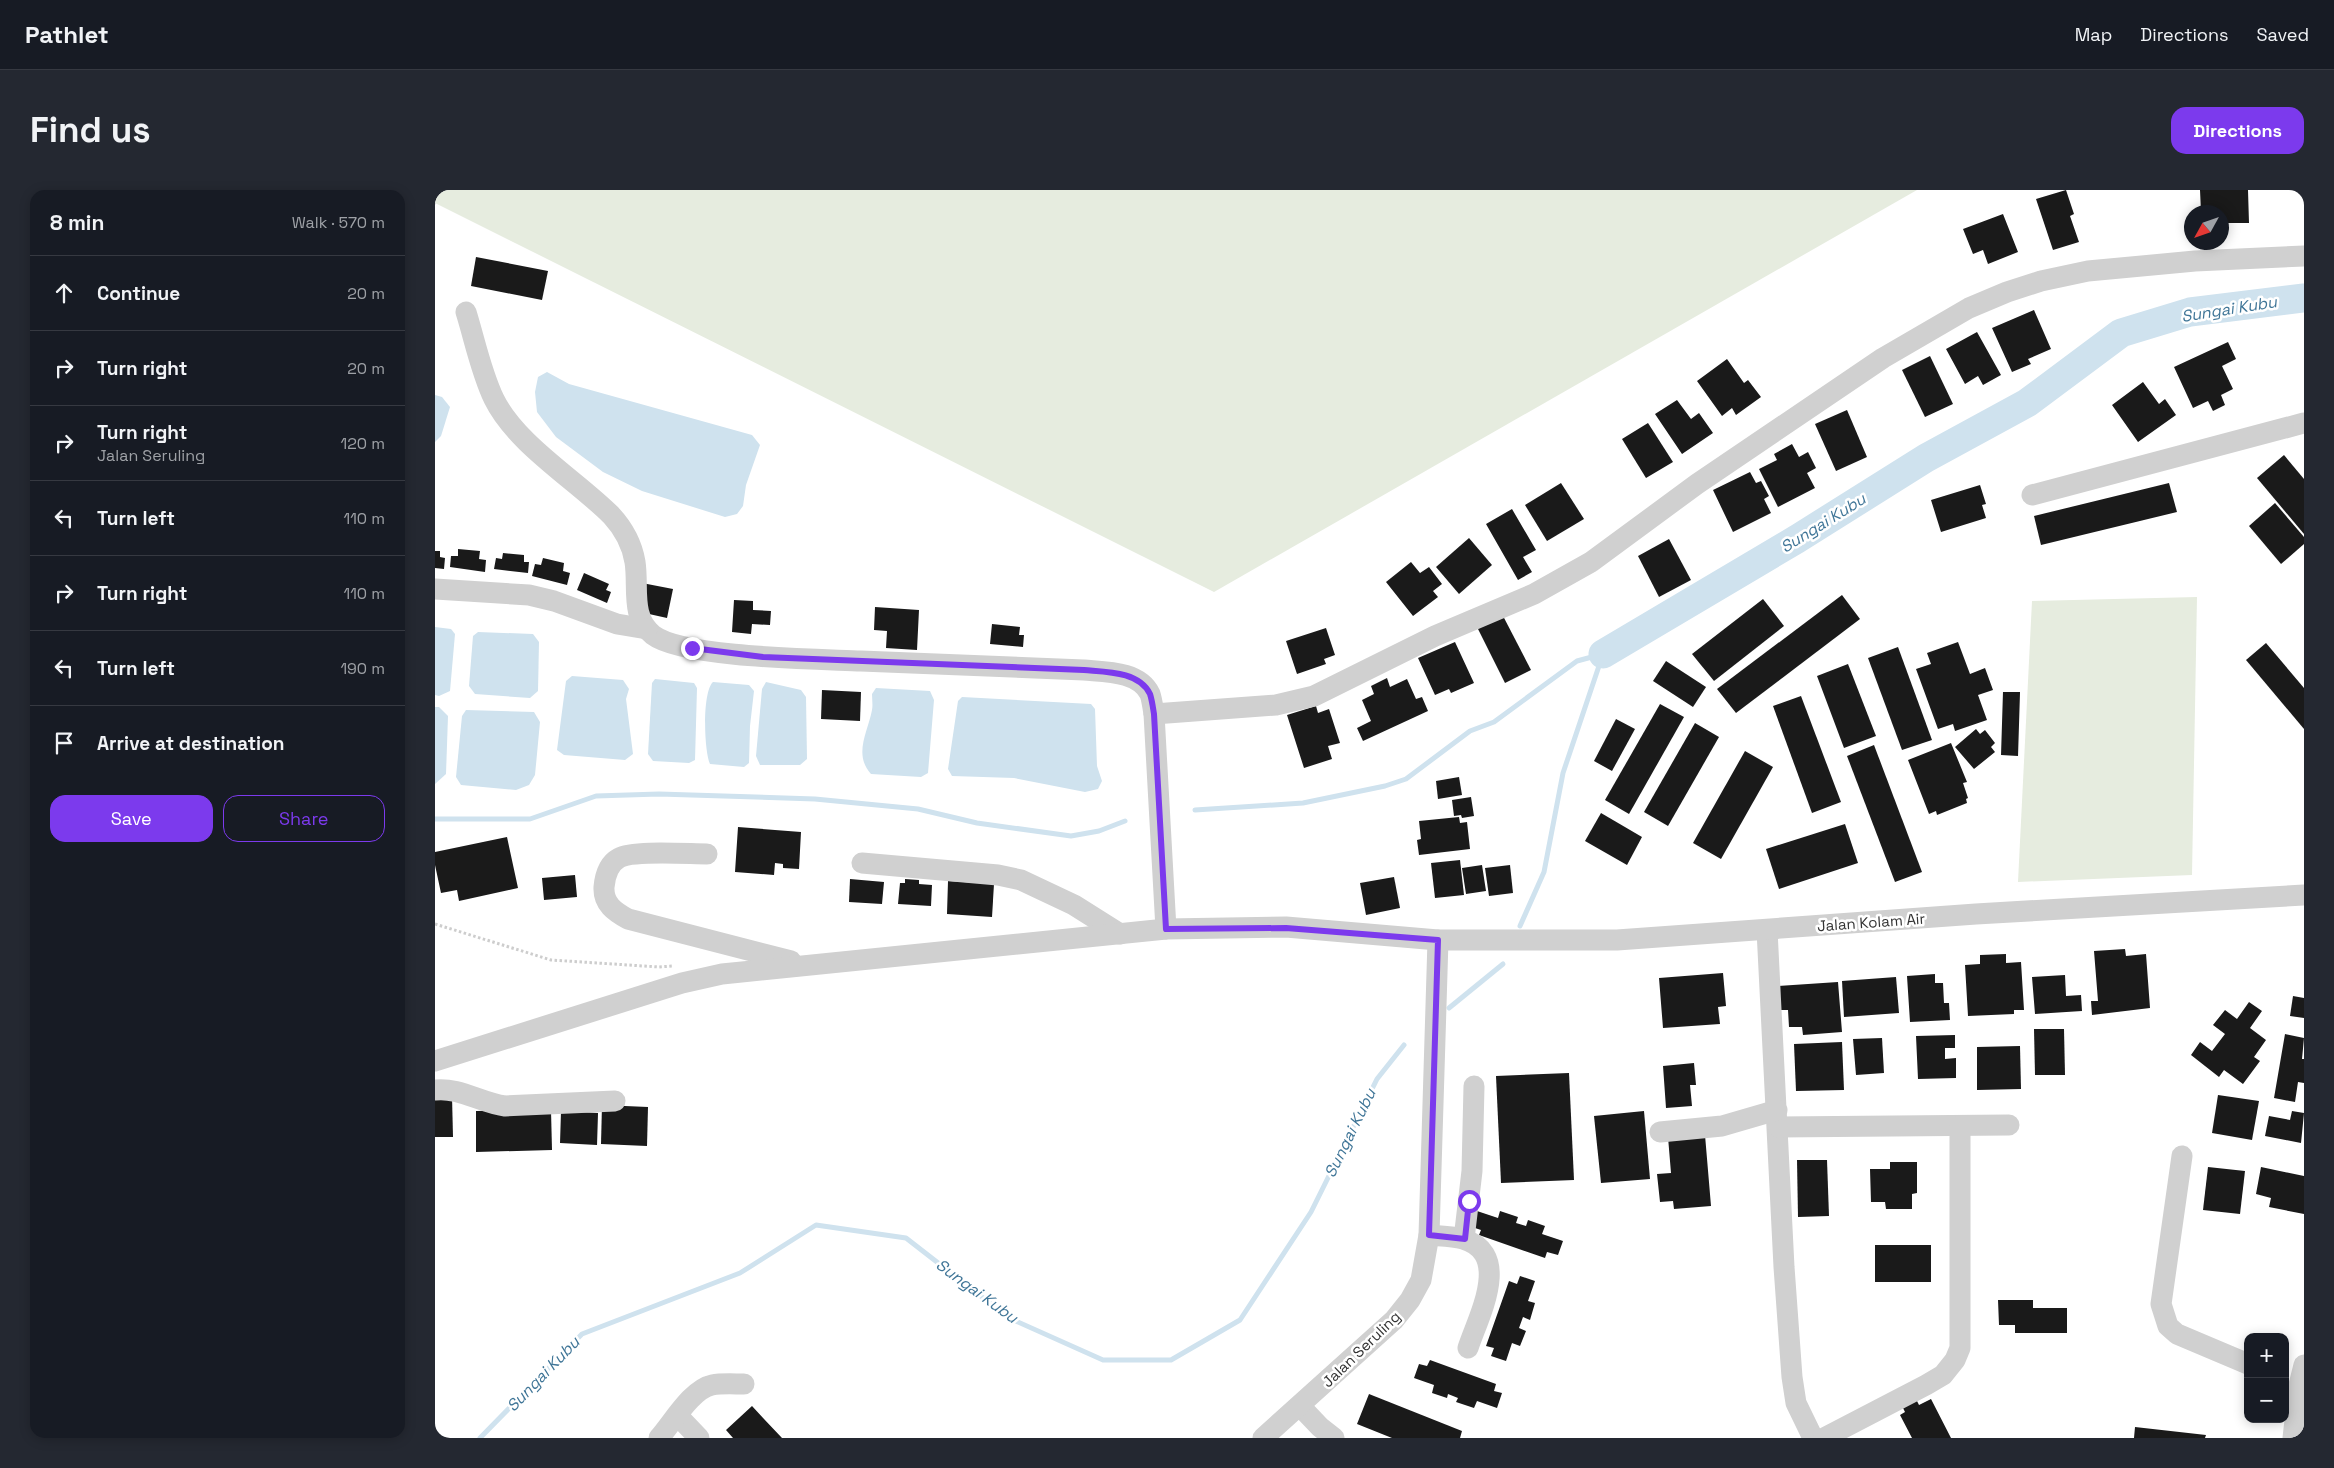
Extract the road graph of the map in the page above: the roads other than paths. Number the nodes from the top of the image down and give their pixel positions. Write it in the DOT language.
graph roads {
  1 [pos="2304,256"];
  2 [pos="466,312"];
  3 [pos="2304,423"];
  4 [pos="2031,495"];
  5 [pos="435,590"];
  6 [pos="647,629"];
  7 [pos="1154,714"];
  8 [pos="707,854"];
  9 [pos="862,863"];
  10 [pos="2304,895"];
  11 [pos="1166,929"];
  12 [pos="1767,930"];
  13 [pos="1120,934"];
  14 [pos="1438,940"];
  15 [pos="807,965"];
  16 [pos="435,1061"];
  17 [pos="1474,1086"];
  18 [pos="435,1090"];
  19 [pos="615,1101"];
  20 [pos="1777,1118"];
  21 [pos="2009,1125"];
  22 [pos="1959,1126"];
  23 [pos="1660,1132"];
  24 [pos="2182,1156"];
  25 [pos="1429,1235"];
  26 [pos="1465,1239"];
  27 [pos="1468,1348"];
  28 [pos="2244,1362"];
  29 [pos="2304,1365"];
  30 [pos="2292,1382"];
  31 [pos="744,1384"];
  32 [pos="1300,1406"];
  33 [pos="678,1416"];
  34 [pos="659,1438"];
  35 [pos="699,1438"];
  36 [pos="1263,1438"];
  37 [pos="1334,1438"];
  38 [pos="1813,1438"];
  39 [pos="1823,1438"];
  40 [pos="2293,1438"];
  1 -- 7 [label="street"];
  2 -- 6 [label="street"];
  3 -- 4 [label="street"];
  5 -- 6 [label="street"];
  6 -- 7 [label="street"];
  7 -- 11 [label="street"];
  8 -- 15 [label="street"];
  9 -- 13 [label="street"];
  10 -- 12 [label="street, Jalan Kolam Air"];
  11 -- 13 [label="street, Jalan Kolam Air"];
  11 -- 14 [label="street, Jalan Kolam Air"];
  12 -- 14 [label="street, Jalan Kolam Air"];
  12 -- 20 [label="street"];
  13 -- 15 [label="street, Jalan Kolam Air"];
  14 -- 25 [label="street, Jalan Seruling"];
  15 -- 16 [label="street, Jalan Kolam Air"];
  17 -- 26 [label="street"];
  18 -- 19 [label="street"];
  20 -- 22 [label="street"];
  20 -- 23 [label="street"];
  20 -- 38 [label="street"];
  21 -- 22 [label="street"];
  22 -- 39 [label="street"];
  24 -- 28 [label="street"];
  25 -- 26 [label="street"];
  25 -- 32 [label="street, Jalan Seruling"];
  26 -- 27 [label="street"];
  29 -- 30 [label="street"];
  30 -- 40 [label="street"];
  31 -- 33 [label="street"];
  32 -- 36 [label="street, Jalan Seruling"];
  32 -- 37 [label="street"];
  33 -- 34 [label="street"];
  33 -- 35 [label="street"];
}
